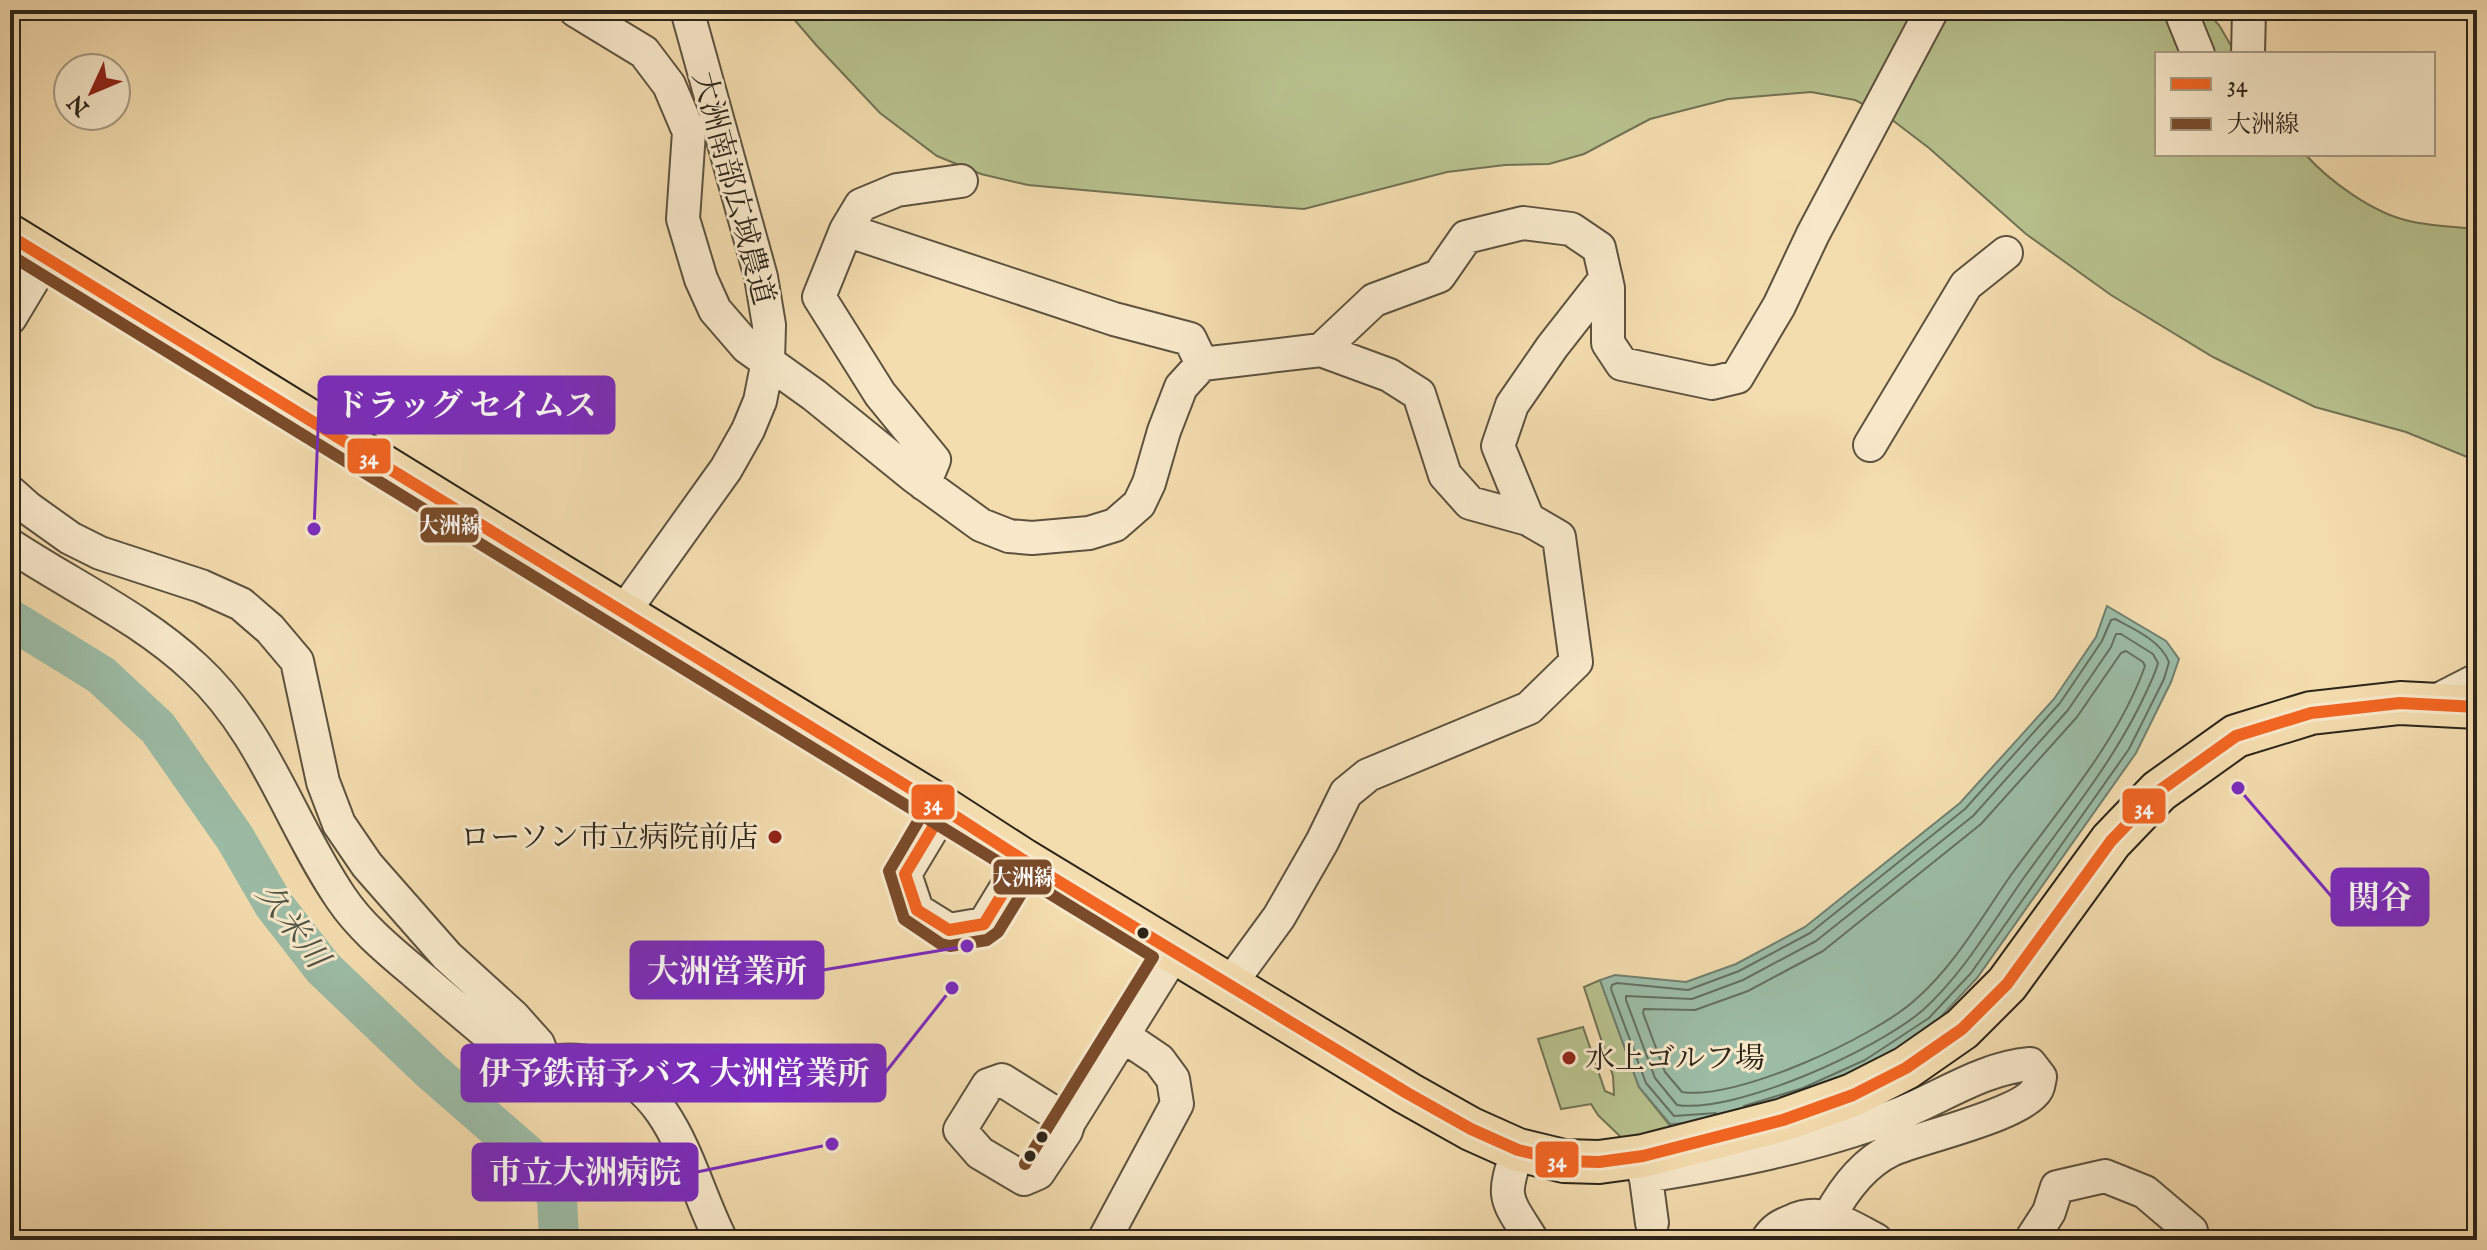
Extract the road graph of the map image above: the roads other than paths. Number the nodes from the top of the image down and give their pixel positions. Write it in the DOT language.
graph roads {
  1 [pos="575,10"];
  2 [pos="687,10"];
  3 [pos="1932,10"];
  4 [pos="2182,10"];
  5 [pos="2249,10"];
  6 [pos="2197,52"];
  7 [pos="2248,52"];
  8 [pos="961,181"];
  9 [pos="846,230"];
  10 [pos="10,236"];
  11 [pos="2006,253"];
  12 [pos="46,258"];
  13 [pos="1606,278"];
  14 [pos="10,318"];
  15 [pos="1321,350"];
  16 [pos="768,361"];
  17 [pos="1202,364"];
  18 [pos="1870,445"];
  19 [pos="924,484"];
  20 [pos="10,492"];
  21 [pos="1528,519"];
  22 [pos="10,545"];
  23 [pos="623,613"];
  24 [pos="2477,680"];
  25 [pos="2429,705"];
  26 [pos="2477,707"];
  27 [pos="944,809"];
  28 [pos="1023,860"];
  29 [pos="1175,952"];
  30 [pos="1230,984"];
  31 [pos="1122,1035"];
  32 [pos="545,1062"];
  33 [pos="1069,1122"];
  34 [pos="1518,1150"];
  35 [pos="1644,1166"];
  36 [pos="1829,1217"];
  37 [pos="1652,1223"];
  38 [pos="721,1240"];
  39 [pos="1104,1240"];
  40 [pos="1532,1240"];
  41 [pos="1767,1240"];
  42 [pos="1876,1240"];
  43 [pos="2031,1240"];
  44 [pos="2193,1240"];
  1 -- 16 [label="street"];
  2 -- 16 [label="street, 大洲南部広域農道"];
  3 -- 13 [label="street"];
  4 -- 6 [label="street"];
  5 -- 7 [label="street"];
  8 -- 9 [label="street"];
  9 -- 17 [label="street"];
  9 -- 19 [label="street"];
  10 -- 12 [label="main road"];
  11 -- 18 [label="street"];
  12 -- 14 [label="street"];
  12 -- 23 [label="main road"];
  13 -- 15 [label="street"];
  13 -- 21 [label="street"];
  15 -- 17 [label="street"];
  15 -- 21 [label="street"];
  16 -- 19 [label="street"];
  16 -- 23 [label="street, 大洲南部広域農道"];
  17 -- 19 [label="street"];
  20 -- 32 [label="street"];
  21 -- 30 [label="street"];
  22 -- 32 [label="street"];
  23 -- 27 [label="main road"];
  24 -- 25 [label="street"];
  25 -- 26 [label="main road"];
  25 -- 35 [label="main road"];
  27 -- 28 [label="main road"];
  27 -- 28 [label="street"];
  28 -- 29 [label="main road"];
  29 -- 30 [label="main road"];
  29 -- 31 [label="street"];
  30 -- 34 [label="main road"];
  31 -- 33 [label="street"];
  31 -- 39 [label="street"];
  32 -- 38 [label="street"];
  34 -- 35 [label="main road"];
  34 -- 40 [label="street"];
  35 -- 36 [label="street"];
  35 -- 37 [label="street"];
  36 -- 41 [label="street"];
  36 -- 42 [label="street"];
  43 -- 44 [label="street"];
}
